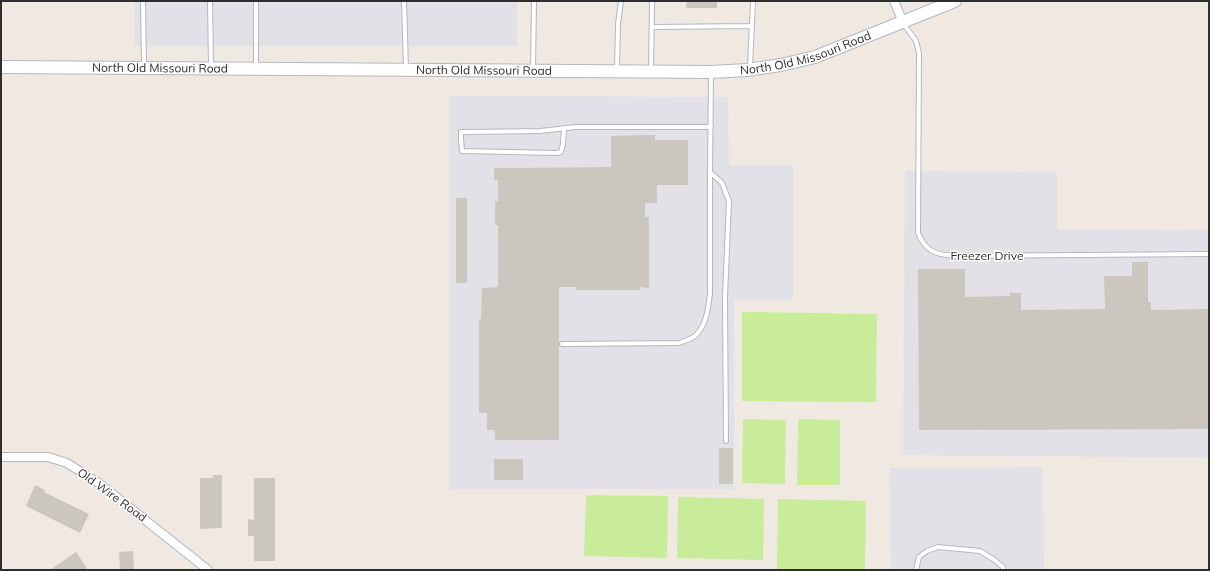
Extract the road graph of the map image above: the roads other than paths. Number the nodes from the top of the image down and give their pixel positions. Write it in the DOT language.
graph roads {
  1 [pos="143,1"];
  2 [pos="210,1"];
  3 [pos="256,1"];
  4 [pos="404,1"];
  5 [pos="534,1"];
  6 [pos="621,1"];
  7 [pos="652,1"];
  8 [pos="753,1"];
  9 [pos="894,1"];
  10 [pos="955,1"];
  11 [pos="903,22"];
  12 [pos="752,26"];
  13 [pos="652,27"];
  14 [pos="1,67"];
  15 [pos="144,68"];
  16 [pos="211,69"];
  17 [pos="256,69"];
  18 [pos="406,70"];
  19 [pos="750,70"];
  20 [pos="533,71"];
  21 [pos="617,72"];
  22 [pos="651,72"];
  23 [pos="711,72"];
  24 [pos="711,127"];
  25 [pos="564,128"];
  26 [pos="710,172"];
  27 [pos="1209,254"];
  28 [pos="562,344"];
  29 [pos="726,441"];
  30 [pos="1,458"];
  31 [pos="208,570"];
  32 [pos="916,570"];
  33 [pos="1004,570"];
  1 -- 15 [label="lane"];
  2 -- 16 [label="lane"];
  3 -- 17 [label="lane"];
  4 -- 18 [label="lane"];
  5 -- 20 [label="lane"];
  6 -- 21 [label="lane"];
  7 -- 13 [label="lane"];
  8 -- 12 [label="lane"];
  9 -- 11 [label="street"];
  10 -- 11 [label="main road, North Old Missouri Road"];
  11 -- 19 [label="main road, North Old Missouri Road"];
  11 -- 27 [label="lane, Freezer Drive"];
  12 -- 13 [label="lane"];
  12 -- 19 [label="lane"];
  13 -- 22 [label="lane"];
  14 -- 15 [label="main road, North Old Missouri Road"];
  15 -- 16 [label="main road, North Old Missouri Road"];
  16 -- 17 [label="main road, North Old Missouri Road"];
  17 -- 18 [label="main road, North Old Missouri Road"];
  18 -- 20 [label="main road, North Old Missouri Road"];
  19 -- 23 [label="main road, North Old Missouri Road"];
  20 -- 21 [label="main road, North Old Missouri Road"];
  21 -- 22 [label="main road, North Old Missouri Road"];
  22 -- 23 [label="main road, North Old Missouri Road"];
  23 -- 24 [label="lane"];
  24 -- 25 [label="lane"];
  24 -- 26 [label="lane"];
  25 -- 25 [label="lane"];
  26 -- 28 [label="lane"];
  26 -- 29 [label="lane"];
  30 -- 31 [label="street, Old Wire Road"];
  32 -- 33 [label="lane"];
}
